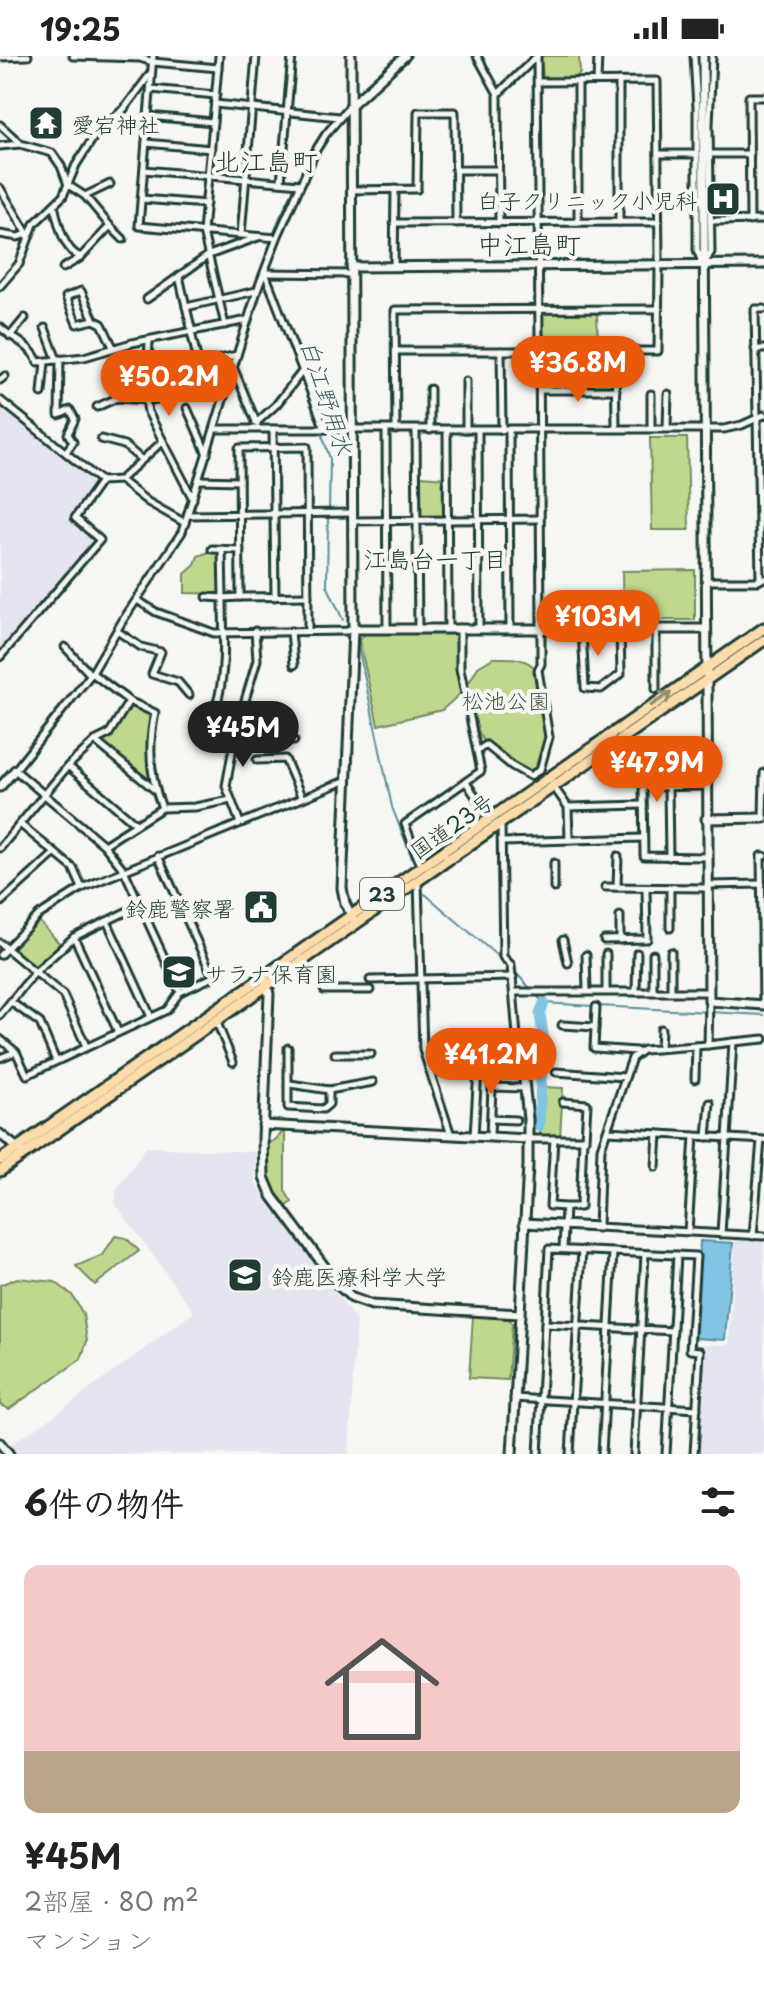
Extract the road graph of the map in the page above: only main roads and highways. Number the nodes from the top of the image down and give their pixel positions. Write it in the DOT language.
graph roads {
  1 [pos="764,628"];
  2 [pos="764,640"];
  3 [pos="353,919"];
  4 [pos="21,1151"];
  5 [pos="0,1160"];
  6 [pos="0,1171"];
  3 -- 1 [label="highway, 国道23号 / 23, one-way"];
  2 -- 3 [label="highway, 国道23号 / 23"];
  3 -- 4 [label="highway, 国道23号 / 23"];
  4 -- 5 [label="highway, 国道23号 / 23"];
  4 -- 6 [label="highway, 国道23号 / 23"];
}
